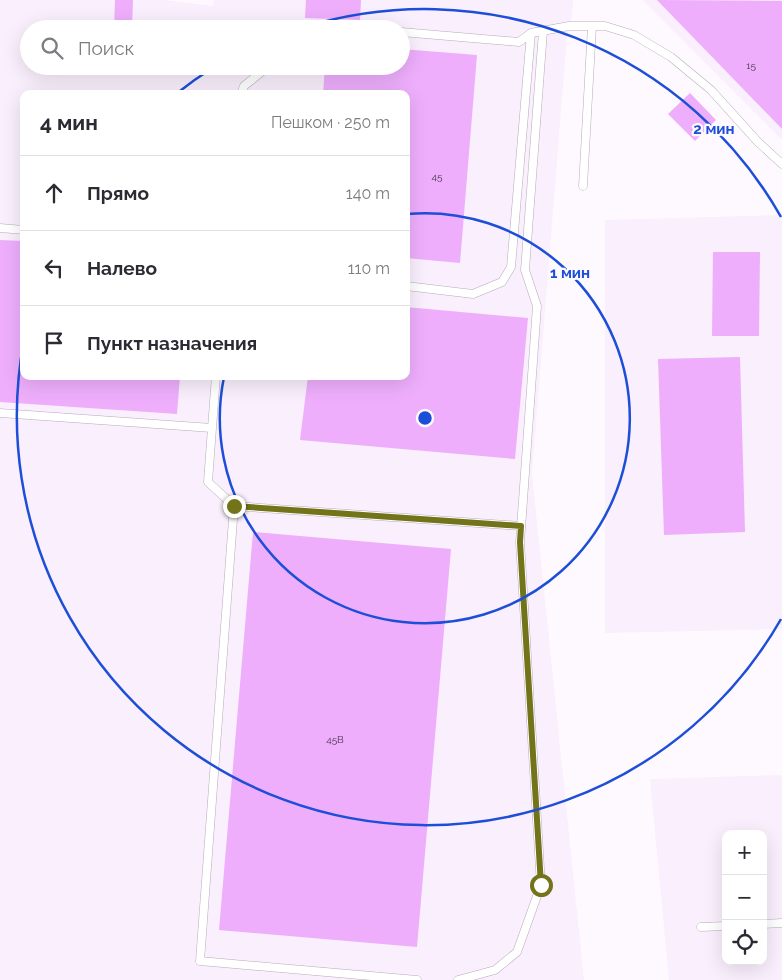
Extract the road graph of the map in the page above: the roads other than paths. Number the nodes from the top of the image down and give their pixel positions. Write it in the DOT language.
graph roads {
  1 [pos="592,26"];
  2 [pos="543,31"];
  3 [pos="410,33"];
  4 [pos="531,34"];
  5 [pos="258,75"];
  6 [pos="242,90"];
  7 [pos="782,164"];
  8 [pos="583,186"];
  9 [pos="0,228"];
  10 [pos="20,230"];
  11 [pos="410,286"];
  12 [pos="216,380"];
  13 [pos="0,413"];
  14 [pos="212,428"];
  15 [pos="234,506"];
  16 [pos="521,526"];
  17 [pos="782,923"];
  18 [pos="767,924"];
  19 [pos="722,926"];
  20 [pos="701,927"];
  21 [pos="416,980"];
  22 [pos="458,980"];
  1 -- 2 [label="lane"];
  1 -- 7 [label="lane"];
  1 -- 8 [label="lane"];
  2 -- 4 [label="lane"];
  2 -- 16 [label="lane"];
  3 -- 4 [label="lane"];
  4 -- 11 [label="lane"];
  5 -- 6 [label="lane"];
  9 -- 10 [label="lane"];
  12 -- 14 [label="lane"];
  13 -- 14 [label="lane"];
  14 -- 15 [label="lane"];
  15 -- 16 [label="lane"];
  15 -- 21 [label="lane"];
  16 -- 22 [label="lane"];
  17 -- 18 [label="lane"];
  19 -- 20 [label="lane"];
}
